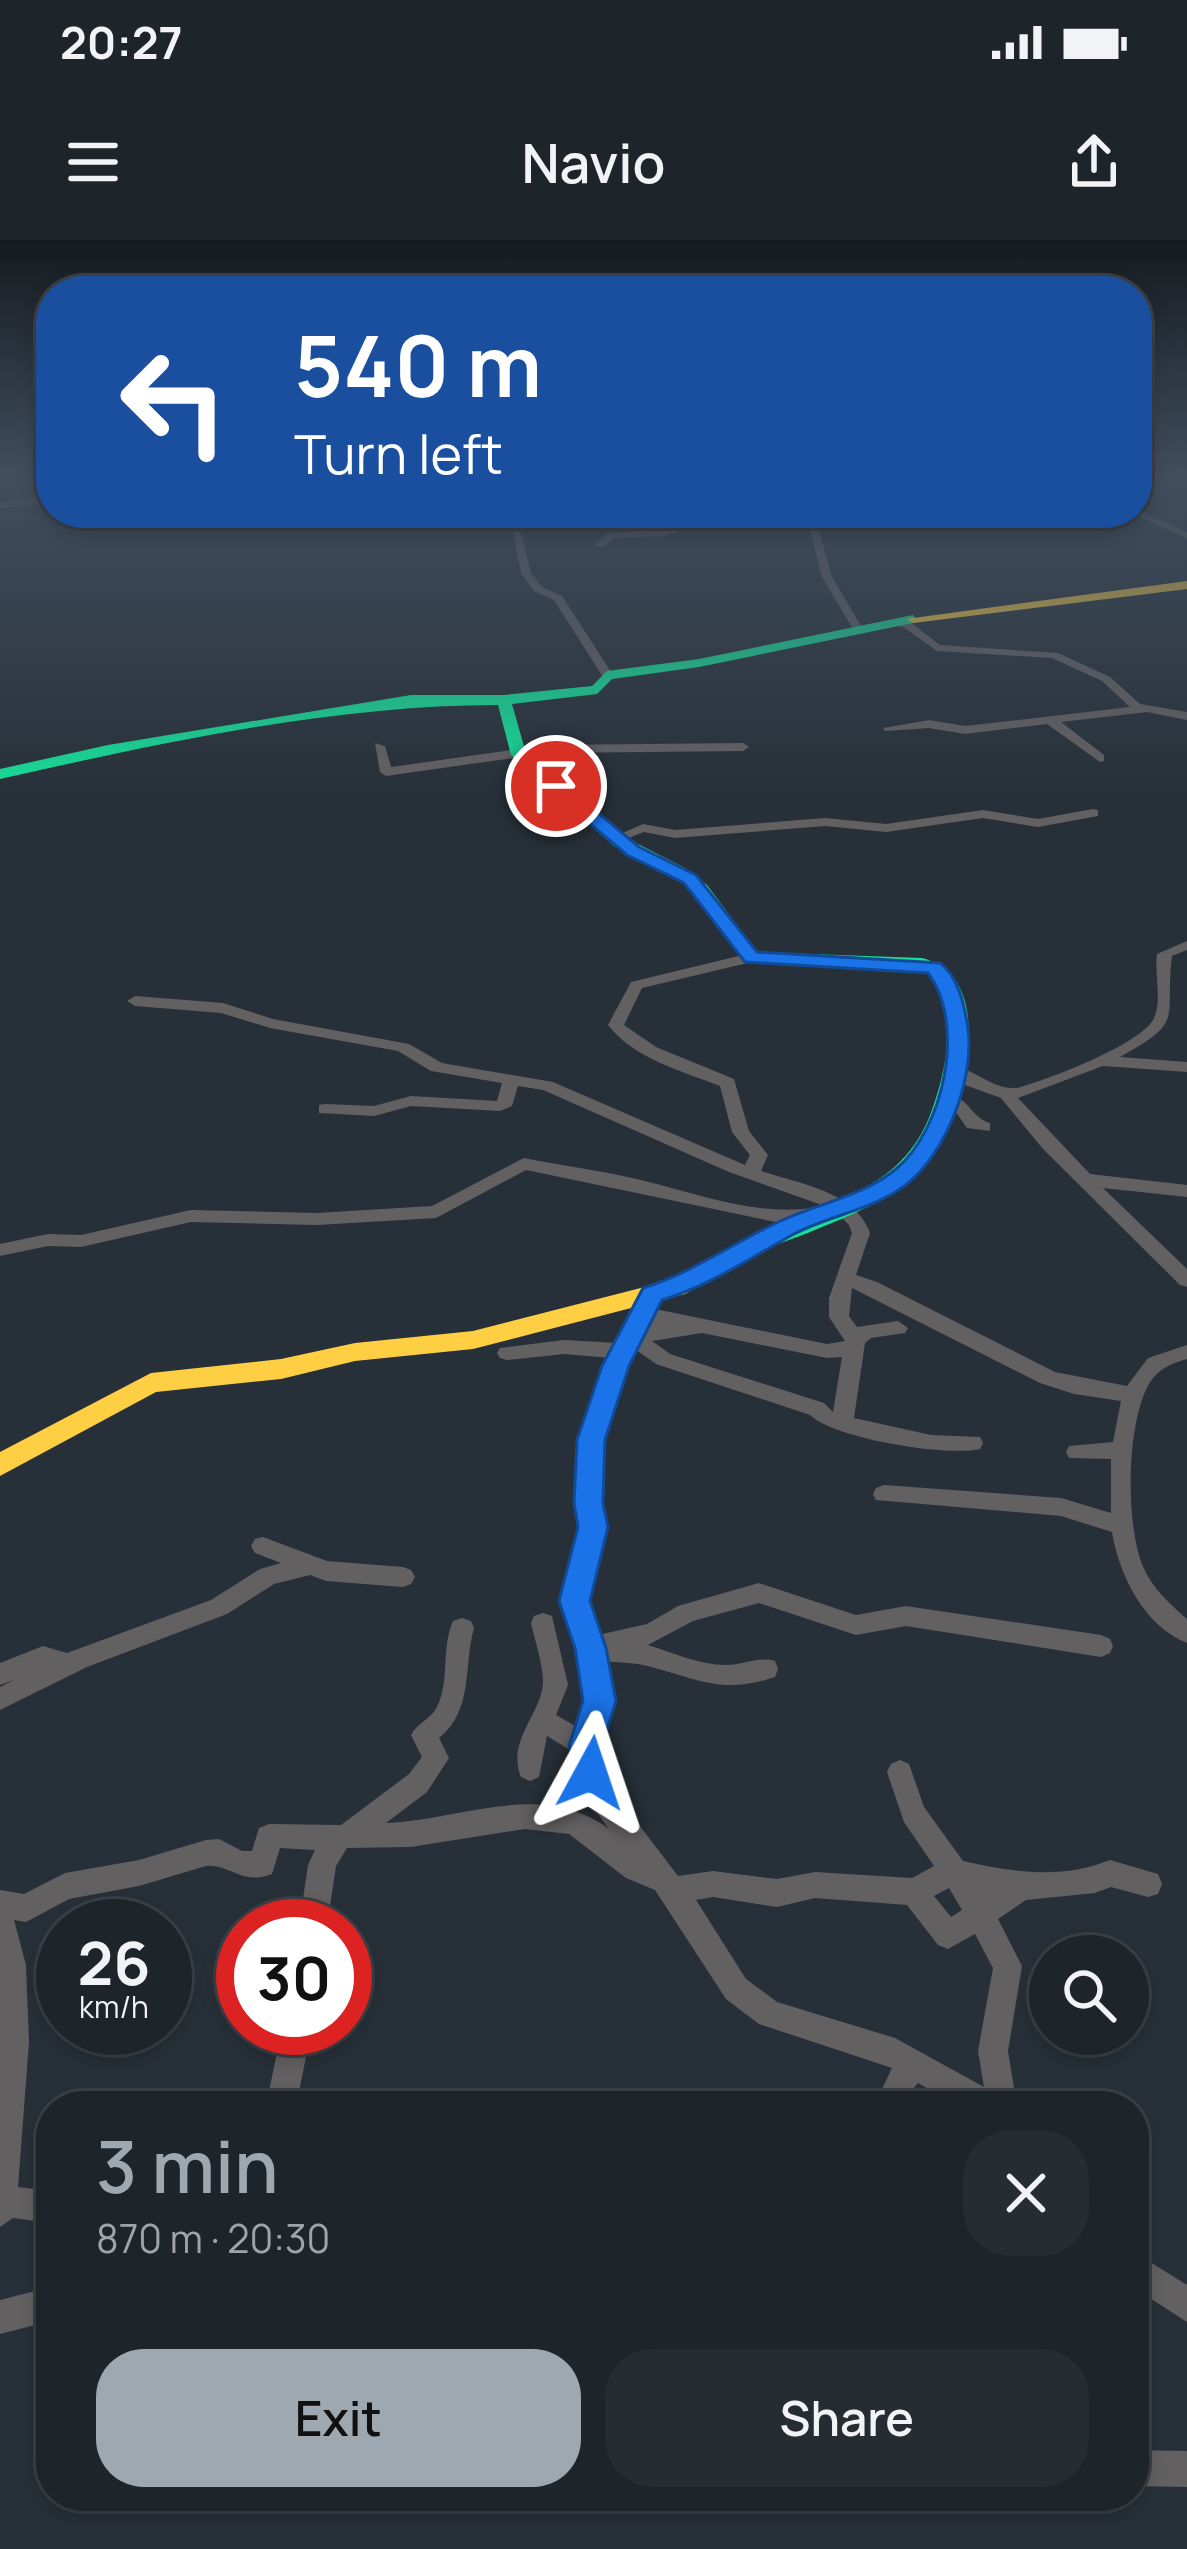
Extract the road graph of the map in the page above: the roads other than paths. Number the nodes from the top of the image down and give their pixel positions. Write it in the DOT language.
graph roads {
  1 [pos="534,584"];
  2 [pos="831,584"];
  3 [pos="1187,585"];
  4 [pos="897,623"];
  5 [pos="858,628"];
  6 [pos="607,675"];
  7 [pos="504,700"];
  8 [pos="1150,709"];
  9 [pos="1187,716"];
  10 [pos="1048,718"];
  11 [pos="889,728"];
  12 [pos="380,746"];
  13 [pos="743,747"];
  14 [pos="517,752"];
  15 [pos="1100,758"];
  16 [pos="0,774"];
  17 [pos="1093,813"];
  18 [pos="616,838"];
  19 [pos="1187,945"];
  20 [pos="752,958"];
  21 [pos="135,1001"];
  22 [pos="1101,1061"];
  23 [pos="1187,1067"];
  24 [pos="955,1070"];
  25 [pos="511,1079"];
  26 [pos="1007,1095"];
  27 [pos="950,1099"];
  28 [pos="325,1108"];
  29 [pos="984,1127"];
  30 [pos="751,1172"];
  31 [pos="1088,1180"];
  32 [pos="1187,1191"];
  33 [pos="828,1209"];
  34 [pos="0,1250"];
  35 [pos="843,1278"];
  36 [pos="1187,1280"];
  37 [pos="637,1324"];
  38 [pos="898,1328"];
  39 [pos="855,1344"];
  40 [pos="1187,1352"];
  41 [pos="506,1353"];
  42 [pos="1133,1395"];
  43 [pos="842,1424"];
  44 [pos="972,1443"];
  45 [pos="1124,1450"];
  46 [pos="1077,1452"];
  47 [pos="0,1465"];
  48 [pos="884,1494"];
  49 [pos="1123,1526"];
  50 [pos="263,1546"];
  51 [pos="308,1566"];
  52 [pos="404,1576"];
  53 [pos="543,1623"];
  54 [pos="462,1628"];
  55 [pos="1187,1633"];
  56 [pos="1100,1646"];
  57 [pos="592,1655"];
  58 [pos="70,1664"];
  59 [pos="766,1669"];
  60 [pos="0,1674"];
  61 [pos="0,1699"];
  62 [pos="542,1720"];
  63 [pos="586,1746"];
  64 [pos="530,1769"];
  65 [pos="900,1772"];
  66 [pos="342,1837"];
  67 [pos="951,1872"];
  68 [pos="1148,1884"];
  69 [pos="668,1885"];
  70 [pos="1022,1887"];
  71 [pos="914,1892"];
  72 [pos="317,1899"];
  73 [pos="0,1904"];
  74 [pos="981,1916"];
  75 [pos="0,1920"];
  76 [pos="291,2055"];
  77 [pos="916,2065"];
  78 [pos="284,2091"];
  79 [pos="895,2091"];
  80 [pos="974,2091"];
  81 [pos="990,2091"];
  82 [pos="2,2206"];
  83 [pos="36,2207"];
  84 [pos="1149,2278"];
  85 [pos="1187,2305"];
  86 [pos="36,2308"];
  87 [pos="0,2317"];
  88 [pos="1149,2468"];
  89 [pos="1187,2469"];
  1 -- 6 [label="street"];
  2 -- 5 [label="street"];
  3 -- 4 [label="street"];
  4 -- 5 [label="street"];
  4 -- 8 [label="street"];
  5 -- 6 [label="street"];
  6 -- 7 [label="street"];
  7 -- 14 [label="street"];
  7 -- 16 [label="street"];
  8 -- 9 [label="street"];
  8 -- 10 [label="street"];
  10 -- 11 [label="street"];
  10 -- 15 [label="street"];
  12 -- 14 [label="street"];
  13 -- 14 [label="street"];
  14 -- 18 [label="street"];
  17 -- 18 [label="street"];
  18 -- 20 [label="street"];
  19 -- 22 [label="street"];
  20 -- 24 [label="street"];
  20 -- 30 [label="street"];
  21 -- 25 [label="street"];
  22 -- 23 [label="street"];
  22 -- 26 [label="street"];
  24 -- 26 [label="street"];
  24 -- 27 [label="street"];
  25 -- 28 [label="street"];
  25 -- 30 [label="street"];
  26 -- 31 [label="street"];
  27 -- 29 [label="street"];
  27 -- 33 [label="street"];
  30 -- 33 [label="street"];
  31 -- 32 [label="street"];
  31 -- 36 [label="street"];
  33 -- 34 [label="street"];
  33 -- 35 [label="street"];
  33 -- 37 [label="street"];
  35 -- 39 [label="street"];
  35 -- 42 [label="street"];
  37 -- 39 [label="street"];
  37 -- 41 [label="street"];
  37 -- 43 [label="street"];
  37 -- 47 [label="street"];
  37 -- 57 [label="street"];
  38 -- 39 [label="street"];
  39 -- 43 [label="street"];
  40 -- 42 [label="street"];
  42 -- 45 [label="street"];
  43 -- 44 [label="street"];
  45 -- 46 [label="street"];
  45 -- 49 [label="street"];
  48 -- 49 [label="street"];
  49 -- 55 [label="street"];
  50 -- 51 [label="street"];
  51 -- 52 [label="street"];
  51 -- 58 [label="street"];
  53 -- 62 [label="street"];
  54 -- 66 [label="street"];
  56 -- 57 [label="street"];
  57 -- 59 [label="street"];
  57 -- 63 [label="street"];
  58 -- 60 [label="street"];
  58 -- 61 [label="street"];
  62 -- 63 [label="street"];
  62 -- 64 [label="street"];
  63 -- 69 [label="street"];
  65 -- 67 [label="street"];
  66 -- 69 [label="street"];
  66 -- 72 [label="street"];
  66 -- 73 [label="street"];
  67 -- 70 [label="street"];
  67 -- 71 [label="street"];
  67 -- 74 [label="street"];
  68 -- 70 [label="street"];
  69 -- 71 [label="street"];
  69 -- 77 [label="street"];
  70 -- 74 [label="street"];
  71 -- 74 [label="street"];
  74 -- 81 [label="street"];
  75 -- 82 [label="street"];
  76 -- 78 [label="street"];
  77 -- 79 [label="street"];
  77 -- 80 [label="street"];
  82 -- 83 [label="street"];
  84 -- 85 [label="street"];
  86 -- 87 [label="street"];
  88 -- 89 [label="street"];
}
